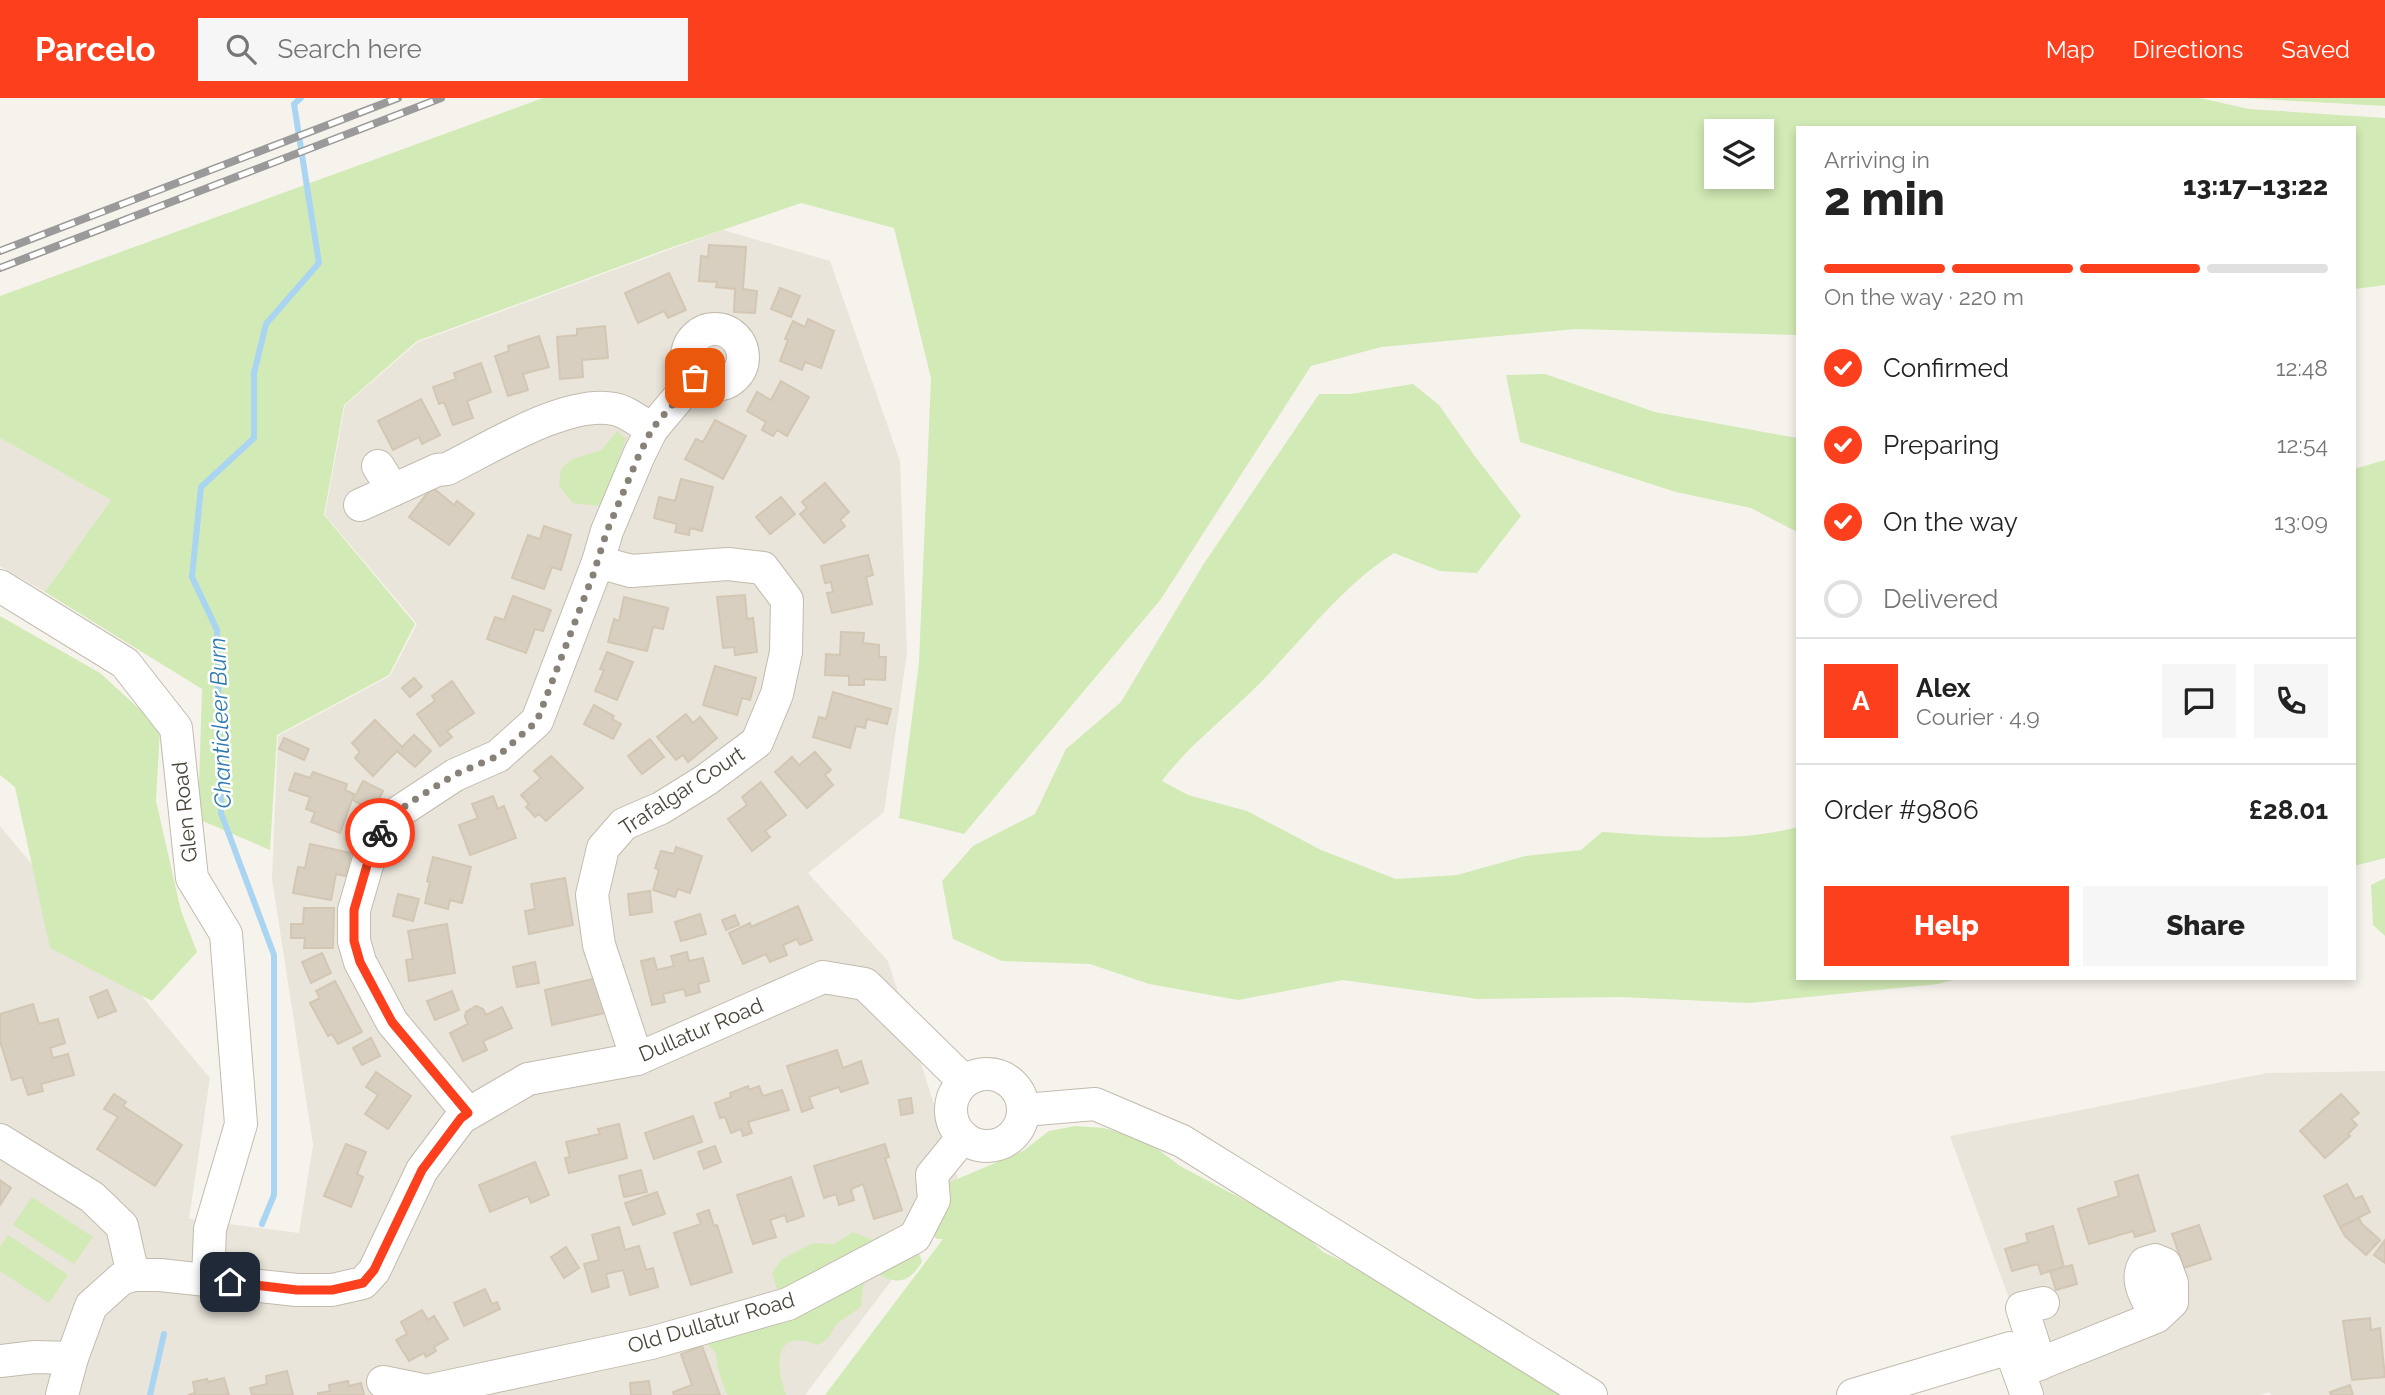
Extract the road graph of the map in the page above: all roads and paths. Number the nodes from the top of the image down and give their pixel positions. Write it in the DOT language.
graph roads {
  1 [pos="695,378"];
  2 [pos="652,429"];
  3 [pos="360,505"];
  4 [pos="598,562"];
  5 [pos="0,586"];
  6 [pos="637,1059"];
  7 [pos="964,1081"];
  8 [pos="1024,1110"];
  9 [pos="468,1113"];
  10 [pos="963,1137"];
  11 [pos="0,1140"];
  12 [pos="132,1275"];
  13 [pos="208,1279"];
  14 [pos="2043,1303"];
  15 [pos="2156,1317"];
  16 [pos="72,1358"];
  17 [pos="0,1361"];
  18 [pos="2028,1377"];
  19 [pos="383,1382"];
  20 [pos="62,1395"];
  21 [pos="1591,1395"];
  22 [pos="1853,1395"];
  1 -- 2 [label="street"];
  2 -- 3 [label="street"];
  2 -- 4 [label="street"];
  4 -- 6 [label="street, Trafalgar Court"];
  4 -- 9 [label="street"];
  5 -- 13 [label="street, Glen Road"];
  6 -- 7 [label="street, Dullatur Road"];
  6 -- 9 [label="street, Dullatur Road"];
  7 -- 8 [label="street"];
  7 -- 10 [label="street"];
  8 -- 10 [label="street"];
  8 -- 21 [label="street"];
  9 -- 13 [label="street, Dullatur Road"];
  10 -- 19 [label="street, Old Dullatur Road"];
  11 -- 12 [label="street"];
  12 -- 13 [label="street"];
  12 -- 16 [label="street"];
  14 -- 18 [label="street"];
  15 -- 18 [label="street"];
  16 -- 17 [label="street"];
  16 -- 20 [label="street"];
  18 -- 22 [label="street"];
}
